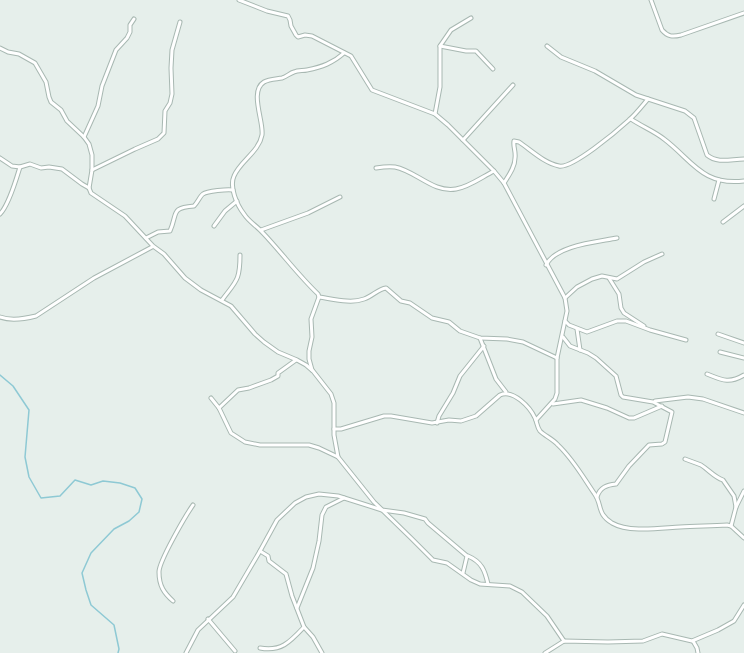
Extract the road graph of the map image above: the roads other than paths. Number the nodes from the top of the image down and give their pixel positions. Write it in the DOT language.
graph roads {
  1 [pos="239,0"];
  2 [pos="651,0"];
  3 [pos="744,14"];
  4 [pos="471,18"];
  5 [pos="135,19"];
  6 [pos="180,22"];
  7 [pos="440,46"];
  8 [pos="547,46"];
  9 [pos="0,48"];
  10 [pos="344,53"];
  11 [pos="493,69"];
  12 [pos="513,85"];
  13 [pos="648,99"];
  14 [pos="435,114"];
  15 [pos="630,119"];
  16 [pos="84,137"];
  17 [pos="463,140"];
  18 [pos="0,158"];
  19 [pos="744,159"];
  20 [pos="20,167"];
  21 [pos="376,168"];
  22 [pos="92,170"];
  23 [pos="494,171"];
  24 [pos="719,180"];
  25 [pos="744,181"];
  26 [pos="504,183"];
  27 [pos="89,188"];
  28 [pos="233,189"];
  29 [pos="340,198"];
  30 [pos="714,199"];
  31 [pos="237,201"];
  32 [pos="744,206"];
  33 [pos="0,214"];
  34 [pos="723,222"];
  35 [pos="214,226"];
  36 [pos="261,230"];
  37 [pos="146,238"];
  38 [pos="617,238"];
  39 [pos="153,246"];
  40 [pos="662,254"];
  41 [pos="240,255"];
  42 [pos="546,265"];
  43 [pos="609,278"];
  44 [pos="319,297"];
  45 [pos="565,298"];
  46 [pos="222,300"];
  47 [pos="0,318"];
  48 [pos="565,321"];
  49 [pos="577,329"];
  50 [pos="651,330"];
  51 [pos="718,334"];
  52 [pos="563,336"];
  53 [pos="480,338"];
  54 [pos="686,340"];
  55 [pos="744,343"];
  56 [pos="484,346"];
  57 [pos="580,350"];
  58 [pos="720,352"];
  59 [pos="557,358"];
  60 [pos="744,358"];
  61 [pos="297,360"];
  62 [pos="313,371"];
  63 [pos="706,374"];
  64 [pos="744,375"];
  65 [pos="507,394"];
  66 [pos="211,398"];
  67 [pos="653,402"];
  68 [pos="551,405"];
  69 [pos="662,406"];
  70 [pos="219,408"];
  71 [pos="744,413"];
  72 [pos="536,420"];
  73 [pos="437,423"];
  74 [pos="334,429"];
  75 [pos="338,457"];
  76 [pos="686,459"];
  77 [pos="744,491"];
  78 [pos="597,497"];
  79 [pos="344,498"];
  80 [pos="193,505"];
  81 [pos="736,507"];
  82 [pos="382,510"];
  83 [pos="731,526"];
  84 [pos="744,538"];
  85 [pos="261,551"];
  86 [pos="467,556"];
  87 [pos="463,574"];
  88 [pos="489,585"];
  89 [pos="173,601"];
  90 [pos="744,605"];
  91 [pos="297,608"];
  92 [pos="208,619"];
  93 [pos="304,627"];
  94 [pos="564,641"];
  95 [pos="692,641"];
  96 [pos="260,648"];
  97 [pos="235,651"];
  98 [pos="186,653"];
  99 [pos="322,653"];
  100 [pos="545,653"];
  101 [pos="698,653"];
  1 -- 10 [label="street"];
  2 -- 3 [label="street"];
  4 -- 7 [label="street"];
  5 -- 16 [label="street"];
  6 -- 22 [label="street"];
  7 -- 11 [label="street"];
  7 -- 14 [label="street"];
  8 -- 13 [label="street"];
  9 -- 16 [label="street"];
  10 -- 14 [label="street"];
  10 -- 28 [label="street"];
  12 -- 17 [label="street"];
  13 -- 15 [label="street"];
  13 -- 19 [label="street"];
  14 -- 17 [label="street"];
  15 -- 24 [label="street"];
  15 -- 26 [label="street"];
  16 -- 22 [label="street"];
  17 -- 23 [label="street"];
  18 -- 20 [label="street"];
  20 -- 27 [label="street"];
  20 -- 33 [label="street"];
  21 -- 23 [label="street"];
  22 -- 27 [label="street"];
  23 -- 26 [label="street"];
  24 -- 25 [label="street"];
  24 -- 30 [label="street"];
  26 -- 42 [label="street"];
  27 -- 37 [label="street"];
  28 -- 31 [label="street"];
  28 -- 37 [label="street"];
  29 -- 36 [label="street"];
  31 -- 35 [label="street"];
  31 -- 36 [label="street"];
  32 -- 34 [label="street"];
  36 -- 44 [label="street"];
  37 -- 39 [label="street"];
  38 -- 42 [label="street"];
  39 -- 46 [label="street"];
  39 -- 47 [label="street"];
  40 -- 43 [label="street"];
  41 -- 46 [label="street"];
  42 -- 45 [label="street"];
  43 -- 45 [label="street"];
  43 -- 50 [label="street"];
  44 -- 53 [label="street"];
  44 -- 62 [label="street"];
  45 -- 48 [label="street"];
  46 -- 61 [label="street"];
  48 -- 49 [label="street"];
  48 -- 52 [label="street"];
  49 -- 50 [label="street"];
  49 -- 57 [label="street"];
  50 -- 54 [label="street"];
  51 -- 55 [label="street"];
  52 -- 57 [label="street"];
  52 -- 59 [label="street"];
  53 -- 56 [label="street"];
  53 -- 59 [label="street"];
  56 -- 65 [label="street"];
  56 -- 73 [label="street"];
  57 -- 67 [label="street"];
  58 -- 60 [label="street"];
  59 -- 68 [label="street"];
  61 -- 62 [label="street"];
  61 -- 70 [label="street"];
  62 -- 74 [label="street"];
  63 -- 64 [label="street"];
  65 -- 72 [label="street"];
  65 -- 73 [label="street"];
  66 -- 70 [label="street"];
  67 -- 69 [label="street"];
  67 -- 71 [label="street"];
  68 -- 69 [label="street"];
  68 -- 72 [label="street"];
  69 -- 78 [label="street"];
  70 -- 75 [label="street"];
  72 -- 78 [label="street"];
  73 -- 74 [label="street"];
  74 -- 75 [label="street"];
  75 -- 82 [label="street"];
  76 -- 81 [label="street"];
  77 -- 81 [label="street"];
  78 -- 83 [label="street"];
  79 -- 82 [label="street"];
  79 -- 85 [label="street"];
  79 -- 91 [label="street"];
  80 -- 89 [label="street"];
  81 -- 83 [label="street"];
  82 -- 86 [label="street"];
  82 -- 87 [label="street"];
  83 -- 84 [label="street"];
  85 -- 91 [label="street"];
  85 -- 92 [label="street"];
  86 -- 87 [label="street"];
  86 -- 88 [label="street"];
  87 -- 88 [label="street"];
  88 -- 94 [label="street"];
  90 -- 95 [label="street"];
  91 -- 93 [label="street"];
  92 -- 97 [label="street"];
  92 -- 98 [label="street"];
  93 -- 96 [label="street"];
  93 -- 99 [label="street"];
  94 -- 95 [label="street"];
  94 -- 100 [label="street"];
  95 -- 101 [label="street"];
}
